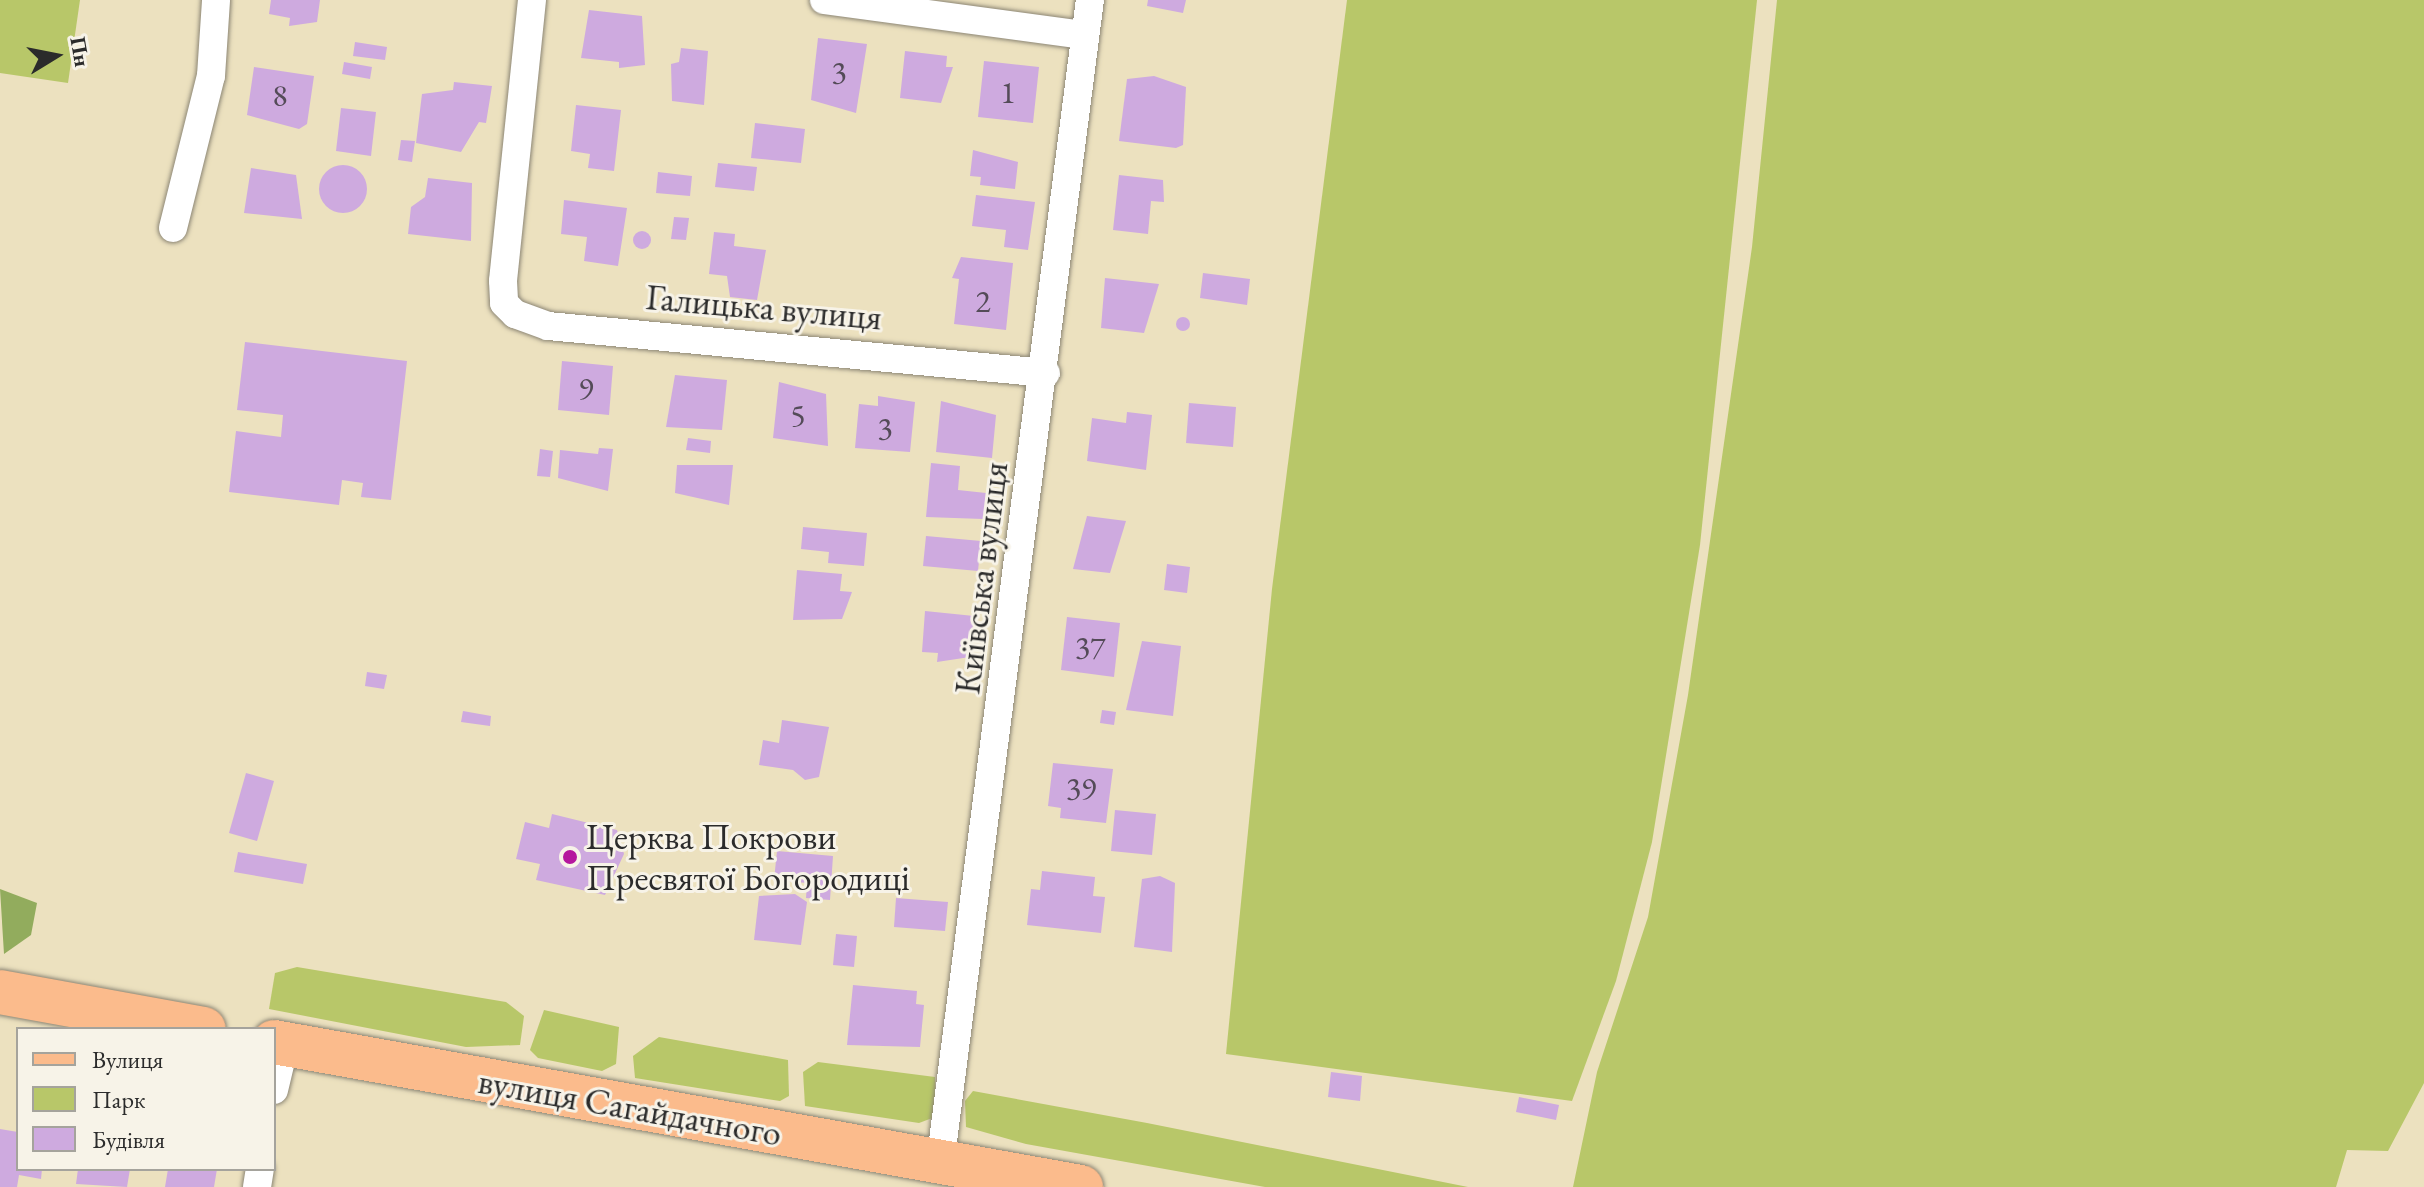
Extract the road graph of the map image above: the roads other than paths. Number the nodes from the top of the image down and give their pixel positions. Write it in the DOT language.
graph roads {
  1 [pos="216,0"];
  2 [pos="532,0"];
  3 [pos="824,0"];
  4 [pos="1090,0"];
  5 [pos="1082,35"];
  6 [pos="173,228"];
  7 [pos="1046,373"];
  8 [pos="0,992"];
  9 [pos="193,1027"];
  10 [pos="280,1043"];
  11 [pos="276,1074"];
  12 [pos="940,1164"];
  13 [pos="993,1177"];
  14 [pos="1081,1187"];
  1 -- 6 [label="street"];
  2 -- 7 [label="street, Галицька вулиця"];
  3 -- 5 [label="street"];
  4 -- 5 [label="street, Київська вулиця"];
  5 -- 7 [label="street, Київська вулиця"];
  7 -- 12 [label="street, Київська вулиця"];
  8 -- 9 [label="main road"];
  10 -- 11 [label="street"];
  10 -- 12 [label="main road, вулиця Сагайдачного"];
  12 -- 13 [label="main road, вулиця Сагайдачного"];
  13 -- 14 [label="main road, вулиця Сагайдачного"];
}
